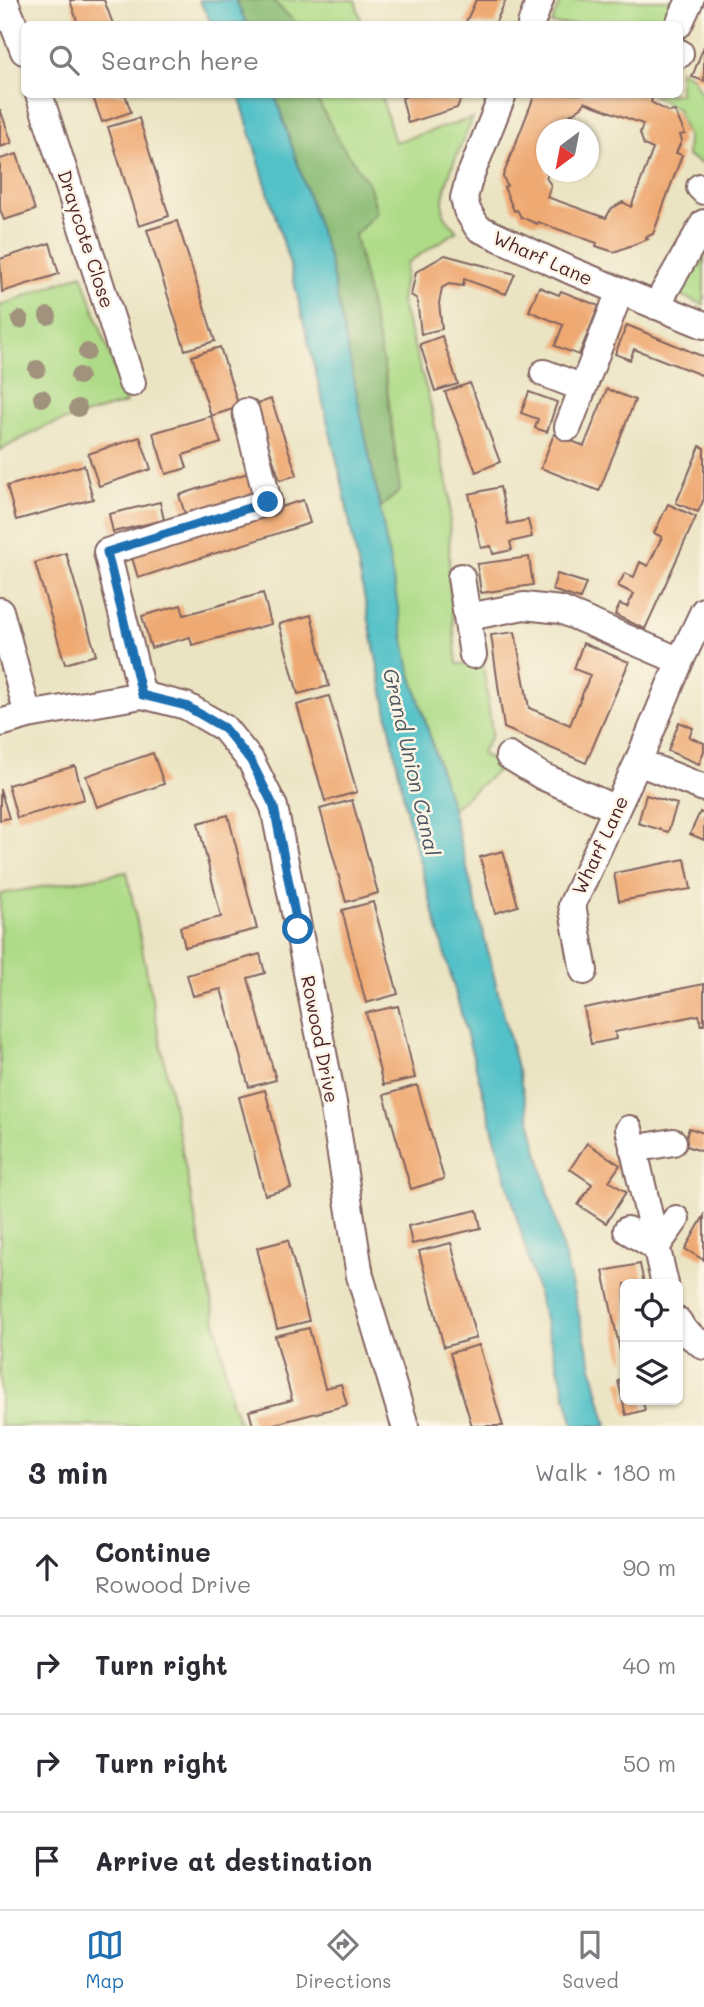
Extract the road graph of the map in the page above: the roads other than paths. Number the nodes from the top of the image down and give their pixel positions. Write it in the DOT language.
graph roads {
  1 [pos="4,0"];
  2 [pos="540,0"];
  3 [pos="690,0"];
  4 [pos="532,21"];
  5 [pos="680,21"];
  6 [pos="21,43"];
  7 [pos="40,98"];
  8 [pos="501,98"];
  9 [pos="704,223"];
  10 [pos="620,291"];
  11 [pos="656,306"];
  12 [pos="704,325"];
  13 [pos="544,373"];
  14 [pos="132,383"];
  15 [pos="583,387"];
  16 [pos="246,412"];
  17 [pos="568,427"];
  18 [pos="461,577"];
  19 [pos="0,611"];
  20 [pos="704,611"];
  21 [pos="468,617"];
  22 [pos="473,655"];
  23 [pos="680,661"];
  24 [pos="142,695"];
  25 [pos="28,715"];
  26 [pos="0,723"];
  27 [pos="509,756"];
  28 [pos="638,762"];
  29 [pos="704,788"];
  30 [pos="616,809"];
  31 [pos="584,971"];
  32 [pos="673,1142"];
  33 [pos="676,1219"];
  34 [pos="627,1230"];
  35 [pos="656,1247"];
  36 [pos="664,1279"];
  37 [pos="683,1329"];
  38 [pos="704,1346"];
  39 [pos="405,1426"];
  1 -- 6 [label="street"];
  2 -- 4 [label="street"];
  3 -- 5 [label="street"];
  7 -- 14 [label="street, Draycote Close"];
  8 -- 10 [label="street, Wharf Lane"];
  9 -- 11 [label="street"];
  10 -- 11 [label="street, Wharf Lane"];
  10 -- 15 [label="street"];
  11 -- 12 [label="street, Wharf Lane"];
  13 -- 15 [label="street"];
  15 -- 17 [label="street"];
  16 -- 24 [label="street"];
  18 -- 21 [label="street"];
  19 -- 25 [label="street"];
  20 -- 23 [label="street, Wharf Lane"];
  21 -- 22 [label="street"];
  21 -- 23 [label="street"];
  23 -- 28 [label="street, Wharf Lane"];
  24 -- 25 [label="street, Rowood Drive"];
  24 -- 39 [label="street, Rowood Drive"];
  25 -- 26 [label="street, Rowood Drive"];
  27 -- 30 [label="street"];
  28 -- 29 [label="street"];
  28 -- 30 [label="street, Wharf Lane"];
  30 -- 31 [label="street, Wharf Lane"];
  32 -- 35 [label="street"];
  33 -- 35 [label="street"];
  34 -- 35 [label="street"];
  35 -- 36 [label="street"];
  37 -- 38 [label="street"];
}
